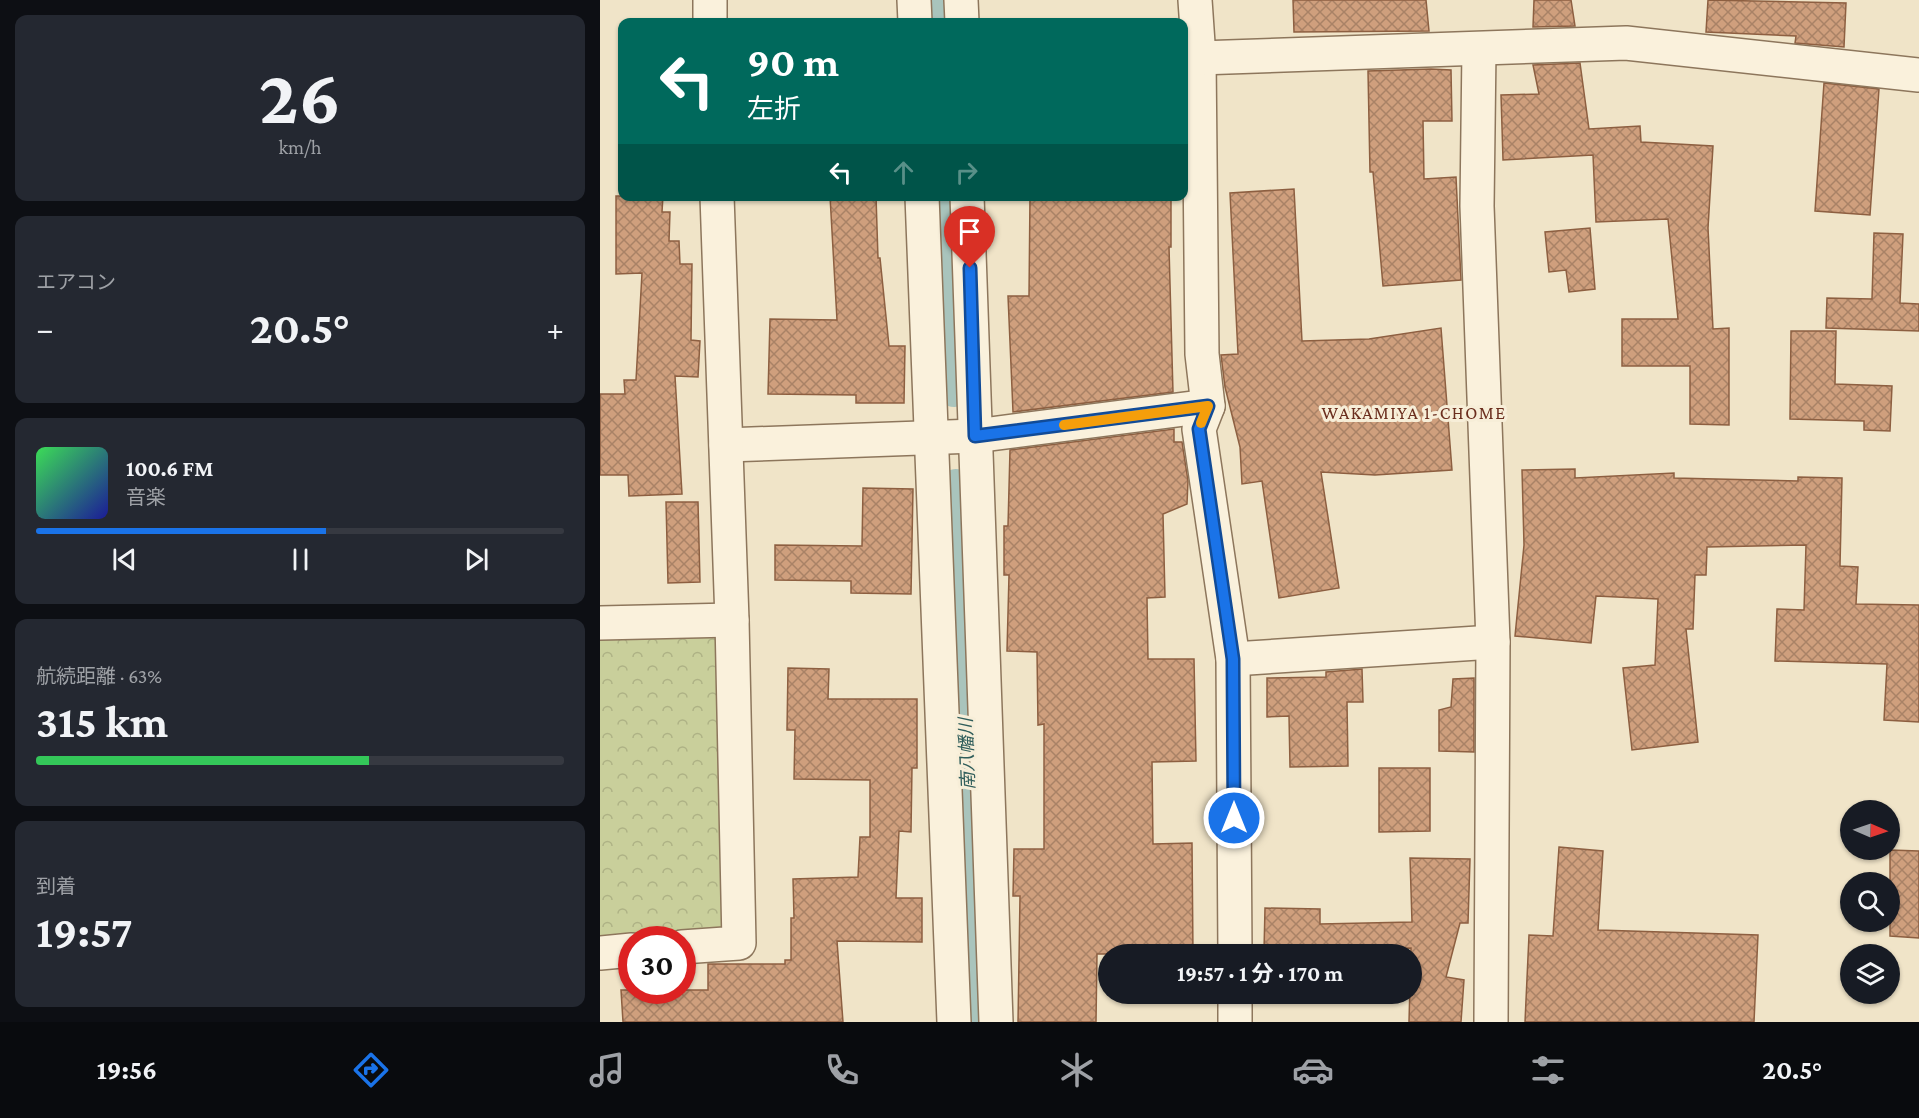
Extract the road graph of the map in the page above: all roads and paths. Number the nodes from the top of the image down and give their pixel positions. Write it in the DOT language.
graph roads {
  1 [pos="710,0"];
  2 [pos="914,0"];
  3 [pos="961,0"];
  4 [pos="1195,0"];
  5 [pos="710,18"];
  6 [pos="915,18"];
  7 [pos="962,18"];
  8 [pos="1479,49"];
  9 [pos="1199,58"];
  10 [pos="1919,75"];
  11 [pos="717,201"];
  12 [pos="922,201"];
  13 [pos="968,201"];
  14 [pos="1208,406"];
  15 [pos="975,436"];
  16 [pos="932,438"];
  17 [pos="726,445"];
  18 [pos="732,620"];
  19 [pos="600,623"];
  20 [pos="1493,642"];
  21 [pos="1233,659"];
  22 [pos="1235,944"];
  23 [pos="696,946"];
  24 [pos="618,951"];
  25 [pos="600,953"];
  26 [pos="1235,1004"];
  27 [pos="954,1022"];
  28 [pos="996,1022"];
  29 [pos="1235,1022"];
  30 [pos="1491,1022"];
  1 -- 5 [label="street"];
  2 -- 6 [label="street"];
  3 -- 7 [label="street"];
  4 -- 9 [label="street"];
  8 -- 9 [label="street"];
  8 -- 10 [label="street"];
  8 -- 20 [label="street"];
  9 -- 14 [label="street"];
  11 -- 17 [label="street"];
  12 -- 16 [label="street"];
  13 -- 15 [label="street"];
  14 -- 15 [label="street"];
  14 -- 21 [label="street"];
  15 -- 16 [label="street"];
  15 -- 28 [label="street"];
  16 -- 17 [label="street"];
  16 -- 27 [label="street"];
  17 -- 18 [label="street"];
  18 -- 19 [label="street"];
  18 -- 23 [label="street"];
  20 -- 21 [label="street"];
  20 -- 30 [label="street"];
  21 -- 22 [label="street"];
  24 -- 25 [label="street"];
  26 -- 29 [label="street"];
}
